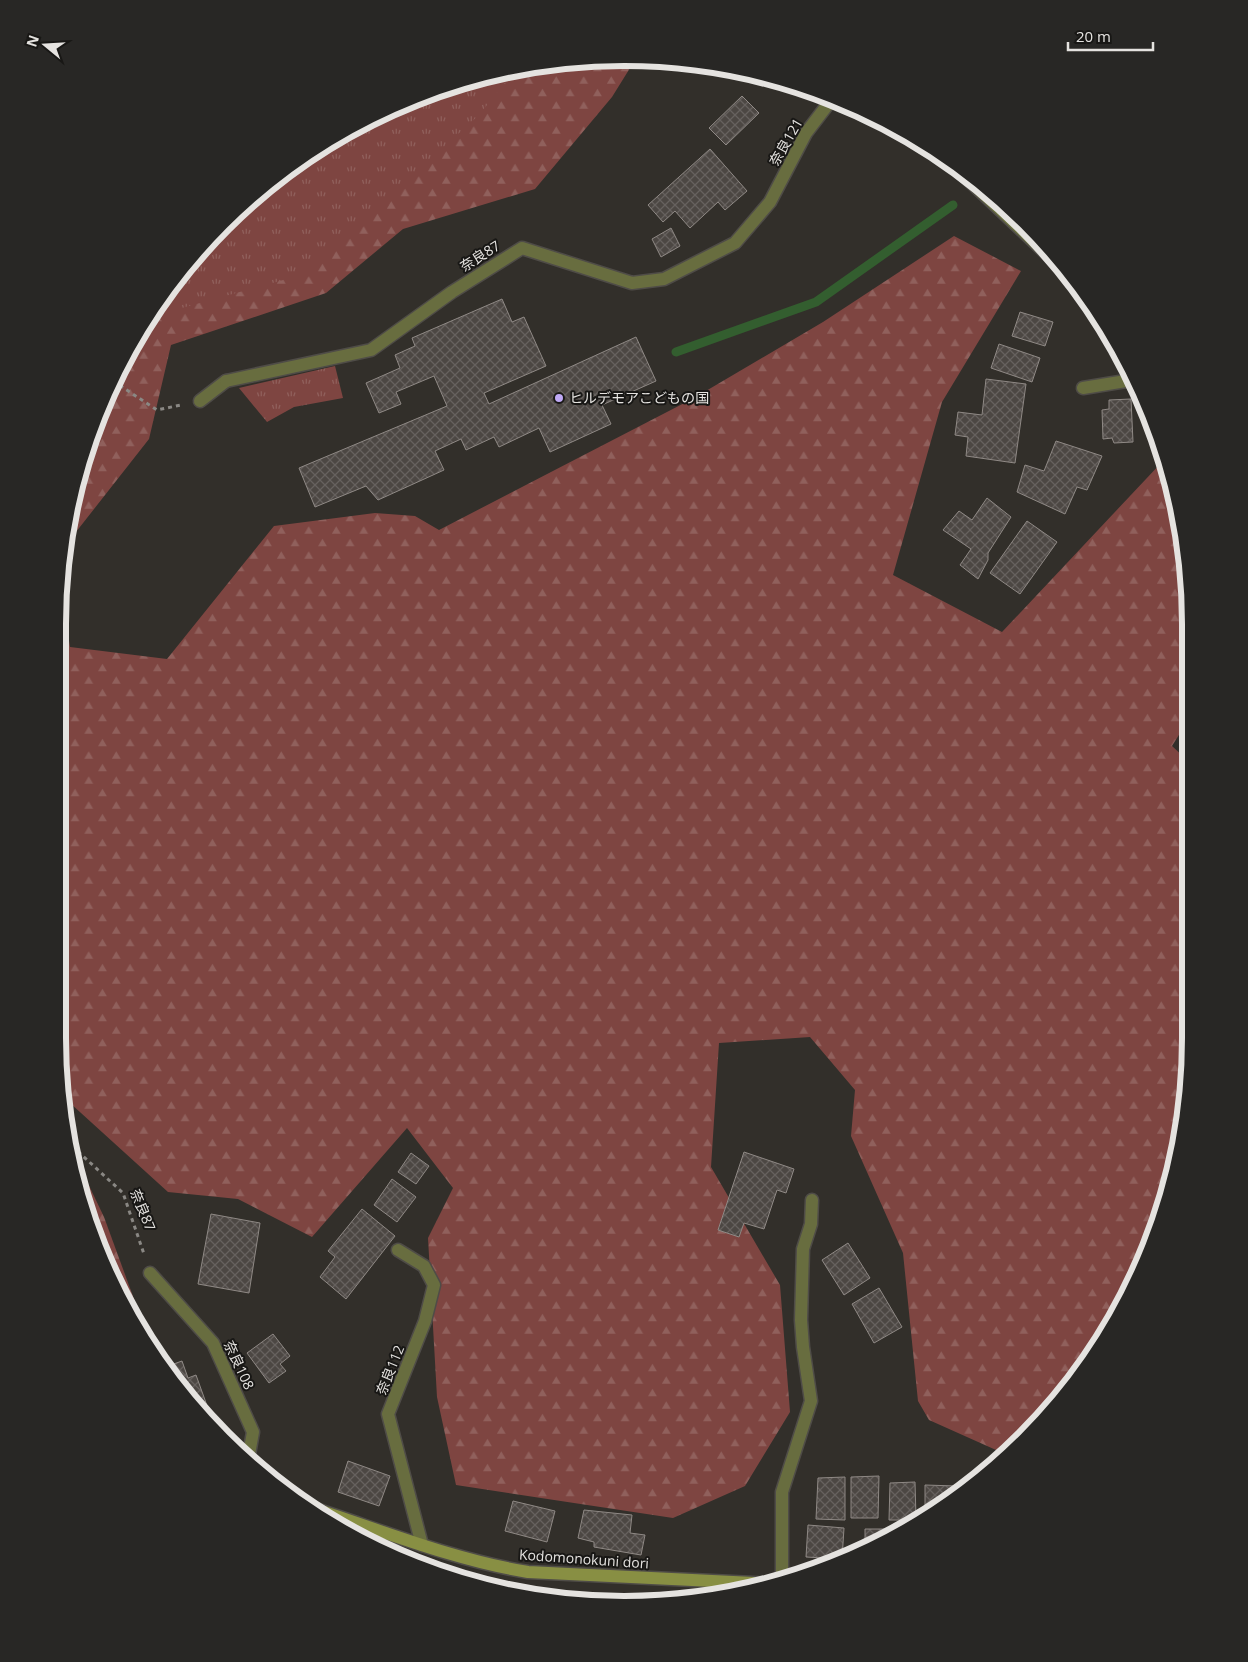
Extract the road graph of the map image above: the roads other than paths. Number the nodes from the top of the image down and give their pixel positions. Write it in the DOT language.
graph roads {
  1 [pos="827,105"];
  2 [pos="770,202"];
  3 [pos="1126,381"];
  4 [pos="1083,388"];
  5 [pos="200,401"];
  6 [pos="812,1200"];
  7 [pos="398,1250"];
  8 [pos="150,1273"];
  9 [pos="250,1451"];
  10 [pos="338,1517"];
  11 [pos="422,1545"];
  12 [pos="782,1573"];
  13 [pos="744,1583"];
  1 -- 2 [label="street, 奈良121"];
  2 -- 5 [label="street, 奈良87"];
  3 -- 4 [label="street"];
  6 -- 12 [label="street"];
  7 -- 11 [label="street, 奈良112"];
  8 -- 9 [label="street, 奈良108"];
  10 -- 11 [label="main road, Kodomonokuni dori"];
  11 -- 13 [label="main road, Kodomonokuni dori"];
}
